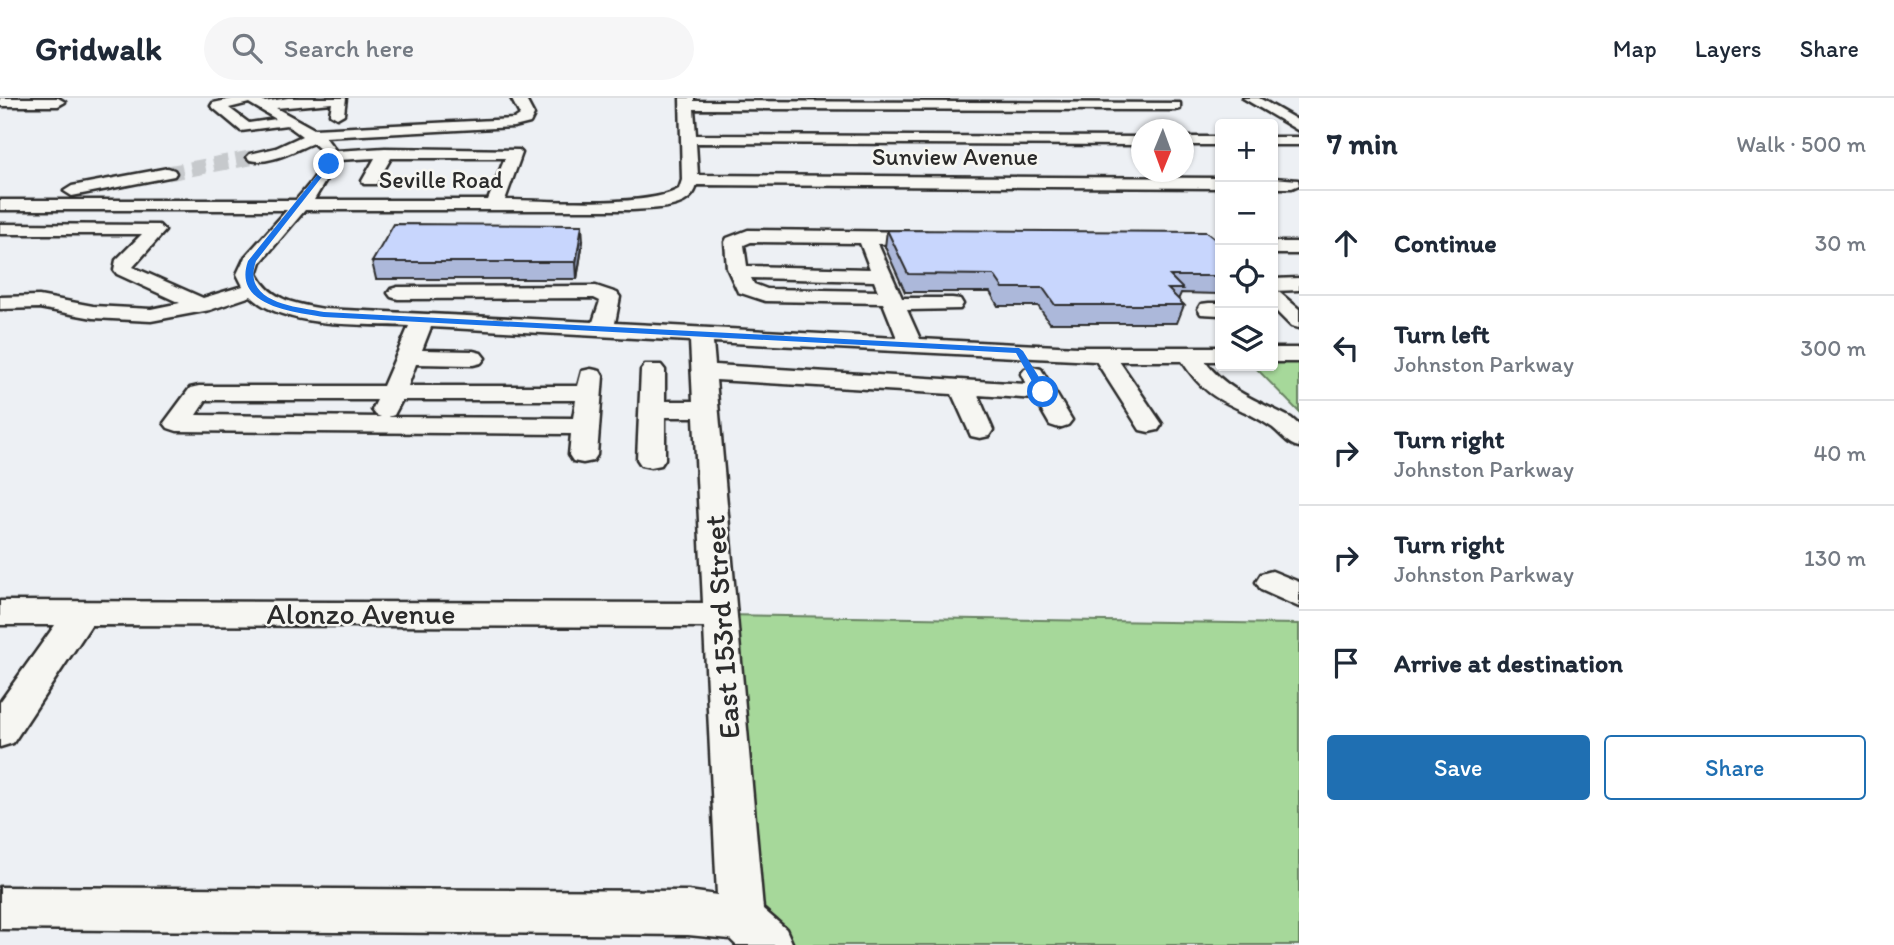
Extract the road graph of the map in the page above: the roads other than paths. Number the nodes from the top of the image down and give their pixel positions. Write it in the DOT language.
graph roads {
  1 [pos="340,98"];
  2 [pos="518,98"];
  3 [pos="1250,98"];
  4 [pos="255,101"];
  5 [pos="0,102"];
  6 [pos="58,102"];
  7 [pos="687,102"];
  8 [pos="940,102"];
  9 [pos="1175,106"];
  10 [pos="337,114"];
  11 [pos="287,121"];
  12 [pos="1299,127"];
  13 [pos="311,136"];
  14 [pos="688,139"];
  15 [pos="971,140"];
  16 [pos="1131,141"];
  17 [pos="1194,141"];
  18 [pos="1215,141"];
  19 [pos="1278,141"];
  20 [pos="1299,141"];
  21 [pos="385,153"];
  22 [pos="255,156"];
  23 [pos="331,156"];
  24 [pos="168,173"];
  25 [pos="690,180"];
  26 [pos="370,181"];
  27 [pos="1006,182"];
  28 [pos="1215,183"];
  29 [pos="1278,183"];
  30 [pos="1292,183"];
  31 [pos="26,205"];
  32 [pos="298,205"];
  33 [pos="2,206"];
  34 [pos="493,214"];
  35 [pos="0,229"];
  36 [pos="942,238"];
  37 [pos="873,246"];
  38 [pos="1278,248"];
  39 [pos="1299,248"];
  40 [pos="737,262"];
  41 [pos="882,275"];
  42 [pos="1299,284"];
  43 [pos="1278,285"];
  44 [pos="253,289"];
  45 [pos="398,293"];
  46 [pos="893,301"];
  47 [pos="0,303"];
  48 [pos="952,304"];
  49 [pos="202,305"];
  50 [pos="423,320"];
  51 [pos="602,330"];
  52 [pos="701,335"];
  53 [pos="870,343"];
  54 [pos="911,345"];
  55 [pos="1019,351"];
  56 [pos="1103,354"];
  57 [pos="1189,354"];
  58 [pos="1215,354"];
  59 [pos="1278,355"];
  60 [pos="1299,355"];
  61 [pos="406,357"];
  62 [pos="473,358"];
  63 [pos="653,370"];
  64 [pos="704,372"];
  65 [pos="879,381"];
  66 [pos="961,386"];
  67 [pos="1043,392"];
  68 [pos="392,393"];
  69 [pos="652,409"];
  70 [pos="706,409"];
  71 [pos="1059,419"];
  72 [pos="379,424"];
  73 [pos="1149,424"];
  74 [pos="585,426"];
  75 [pos="980,430"];
  76 [pos="1299,439"];
  77 [pos="583,455"];
  78 [pos="651,459"];
  79 [pos="0,613"];
  80 [pos="80,614"];
  81 [pos="721,615"];
  82 [pos="0,732"];
  83 [pos="0,908"];
  84 [pos="756,932"];
  1 -- 4 [label="street"];
  1 -- 10 [label="street"];
  2 -- 13 [label="street"];
  3 -- 12 [label="street"];
  4 -- 11 [label="street"];
  4 -- 11 [label="street"];
  5 -- 6 [label="street"];
  7 -- 8 [label="street"];
  7 -- 14 [label="street"];
  8 -- 9 [label="street"];
  8 -- 15 [label="street"];
  11 -- 13 [label="street"];
  13 -- 22 [label="street"];
  13 -- 23 [label="street"];
  14 -- 15 [label="street"];
  14 -- 25 [label="street"];
  15 -- 16 [label="street"];
  15 -- 27 [label="street"];
  17 -- 18 [label="street"];
  19 -- 20 [label="street"];
  21 -- 23 [label="street"];
  21 -- 26 [label="street"];
  21 -- 34 [label="street"];
  23 -- 32 [label="street"];
  24 -- 31 [label="street"];
  25 -- 27 [label="street, Sunview Avenue"];
  25 -- 34 [label="street, Seville Road"];
  27 -- 28 [label="street, Sunview Avenue"];
  29 -- 30 [label="street"];
  31 -- 32 [label="street, Seville Road"];
  31 -- 33 [label="street, Seville Road"];
  32 -- 34 [label="street, Seville Road"];
  32 -- 44 [label="street"];
  35 -- 49 [label="street"];
  36 -- 37 [label="street"];
  37 -- 40 [label="street"];
  37 -- 41 [label="street"];
  38 -- 39 [label="street"];
  40 -- 41 [label="street"];
  40 -- 46 [label="street"];
  41 -- 46 [label="street"];
  42 -- 43 [label="street"];
  44 -- 49 [label="street"];
  44 -- 50 [label="street"];
  45 -- 51 [label="street"];
  46 -- 48 [label="street"];
  46 -- 54 [label="street"];
  47 -- 49 [label="street"];
  50 -- 51 [label="street"];
  50 -- 61 [label="street"];
  51 -- 52 [label="street"];
  52 -- 53 [label="street"];
  52 -- 64 [label="street, East 153rd Street"];
  53 -- 54 [label="street"];
  53 -- 65 [label="street"];
  54 -- 55 [label="street"];
  55 -- 56 [label="street"];
  55 -- 67 [label="street"];
  56 -- 57 [label="street"];
  56 -- 73 [label="street"];
  57 -- 58 [label="street"];
  57 -- 76 [label="street"];
  59 -- 60 [label="street"];
  61 -- 62 [label="street"];
  61 -- 68 [label="street"];
  63 -- 69 [label="street"];
  64 -- 65 [label="street"];
  64 -- 70 [label="street, East 153rd Street"];
  65 -- 66 [label="street"];
  66 -- 67 [label="street"];
  66 -- 75 [label="street"];
  67 -- 71 [label="street"];
  68 -- 72 [label="street"];
  68 -- 72 [label="street"];
  68 -- 74 [label="street"];
  69 -- 70 [label="street"];
  69 -- 78 [label="street"];
  70 -- 81 [label="street, East 153rd Street"];
  72 -- 74 [label="street"];
  74 -- 77 [label="street"];
  79 -- 80 [label="street, Alonzo Avenue"];
  80 -- 81 [label="street, Alonzo Avenue"];
  80 -- 82 [label="street"];
  81 -- 84 [label="street, East 153rd Street"];
  83 -- 84 [label="street"];
}
